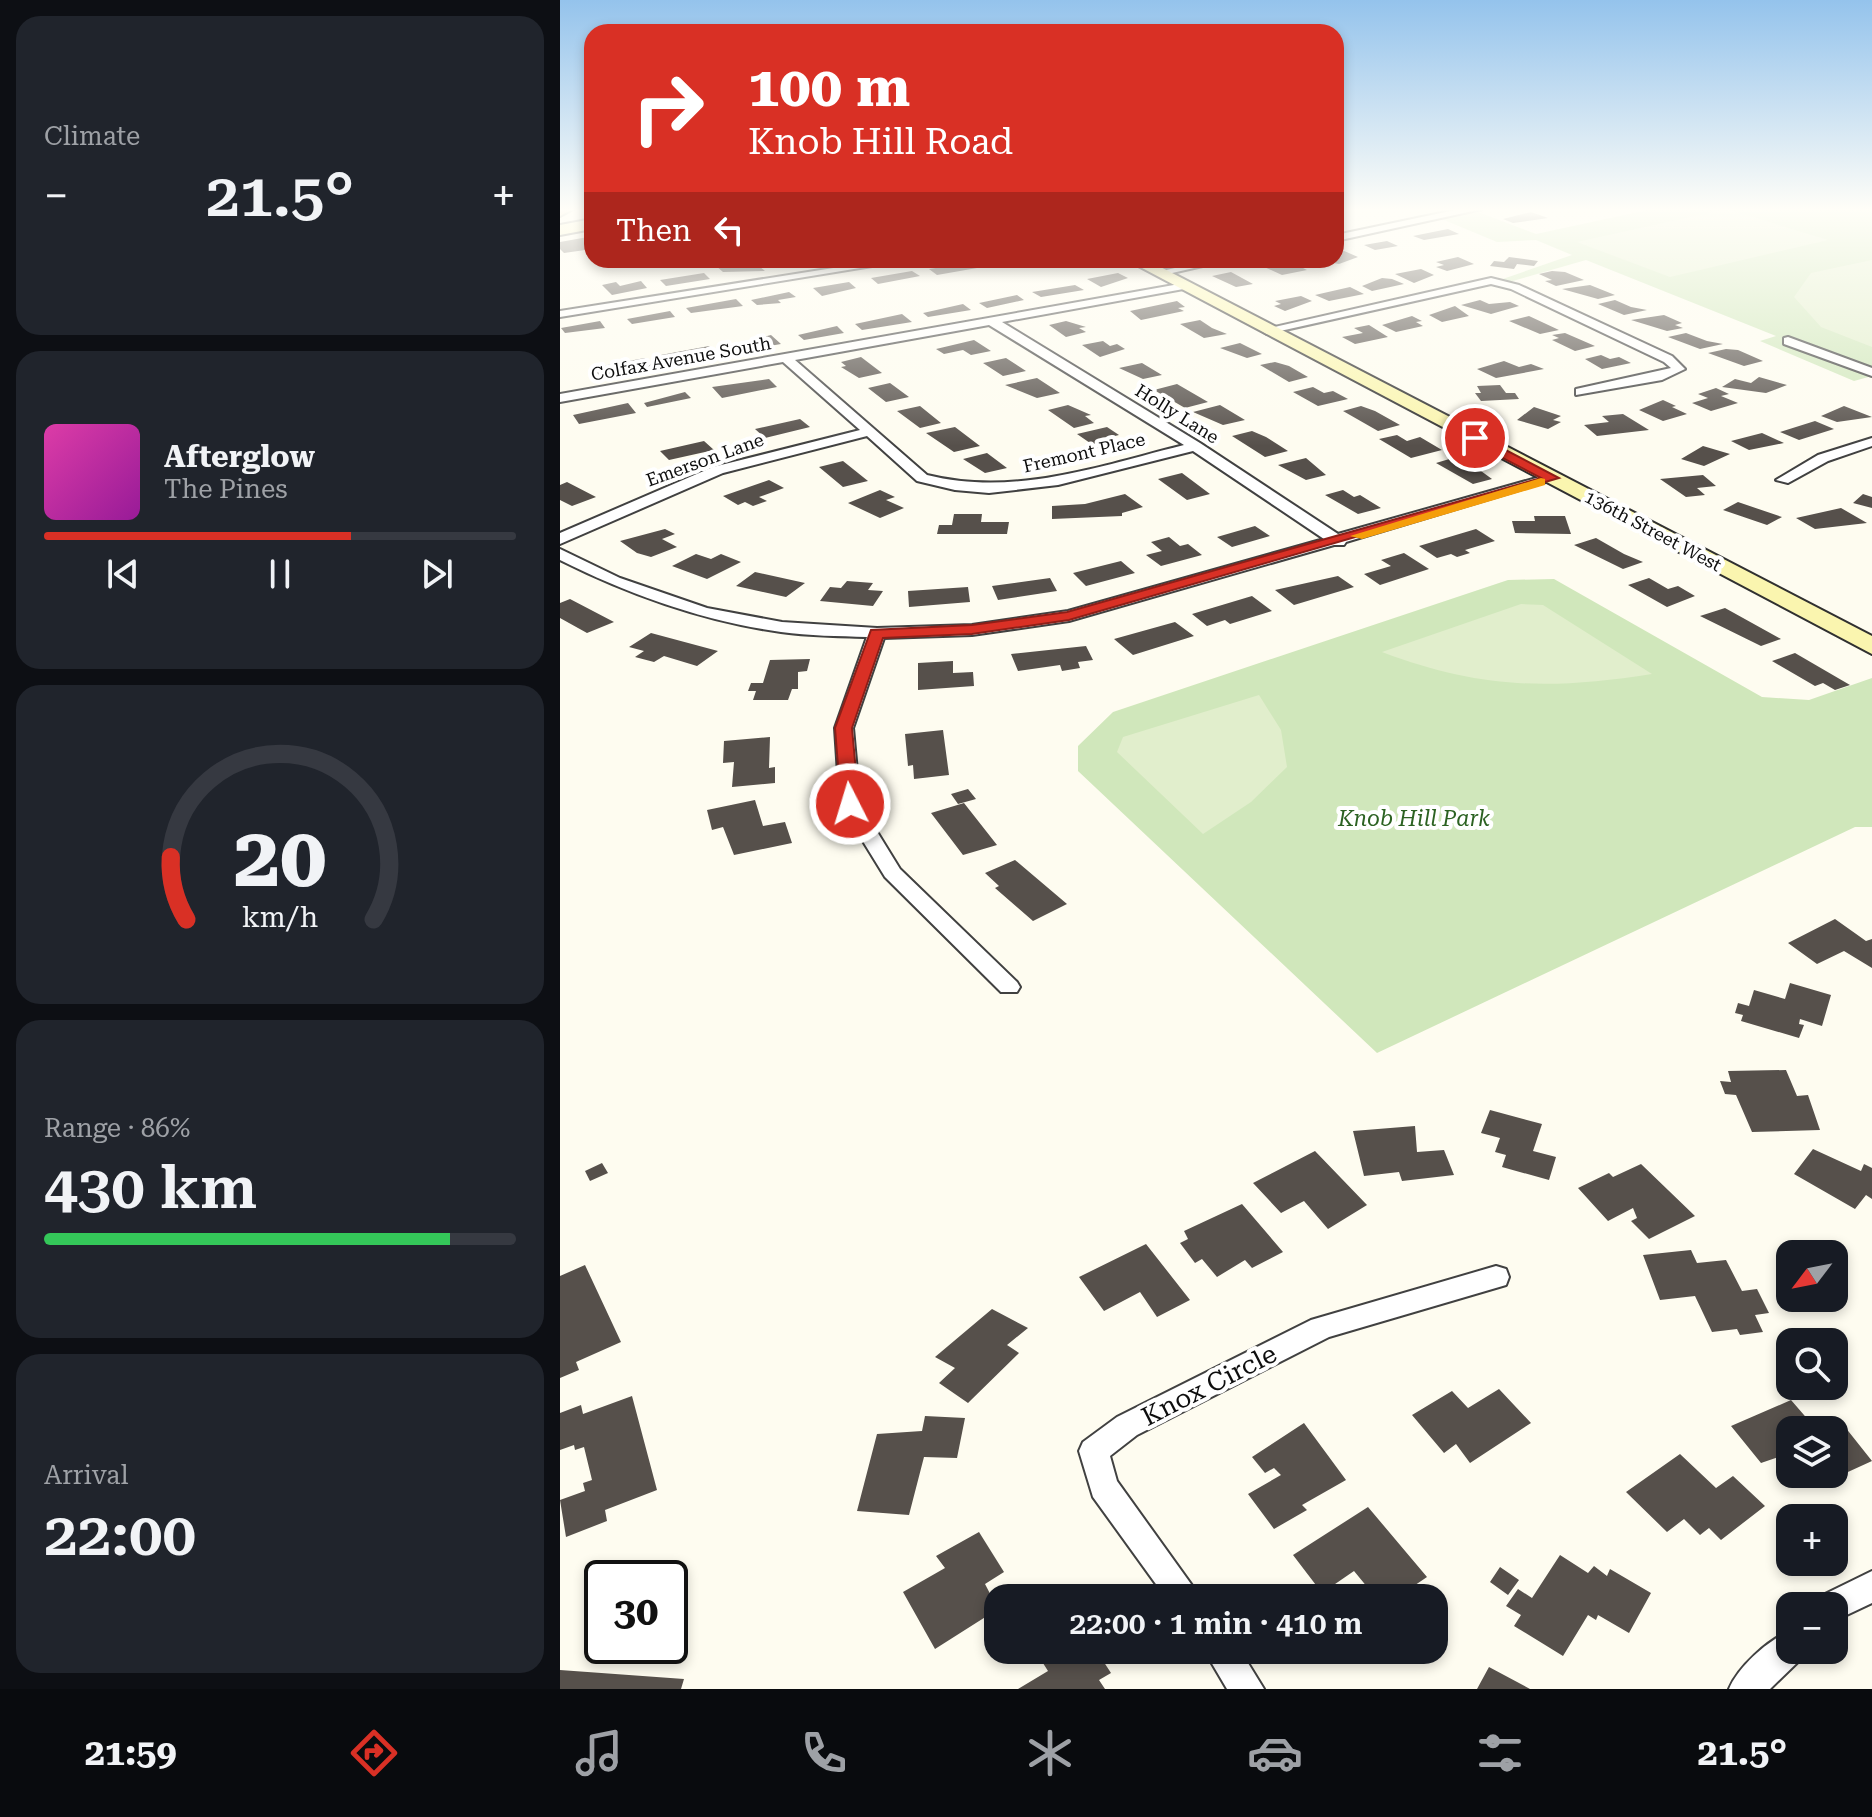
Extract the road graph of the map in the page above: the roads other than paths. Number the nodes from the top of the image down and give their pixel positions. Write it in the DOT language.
graph roads {
  1 [pos="727,288"];
  2 [pos="1175,288"];
  3 [pos="1188,288"];
  4 [pos="1460,288"];
  5 [pos="1517,288"];
  6 [pos="560,314"];
  7 [pos="993,322"];
  8 [pos="1267,330"];
  9 [pos="1788,341"];
  10 [pos="786,358"];
  11 [pos="1872,372"];
  12 [pos="1581,392"];
  13 [pos="560,398"];
  14 [pos="868,432"];
  15 [pos="1872,442"];
  16 [pos="1195,446"];
  17 [pos="1552,478"];
  18 [pos="1783,480"];
  19 [pos="560,539"];
  20 [pos="1339,542"];
  21 [pos="560,554"];
  22 [pos="877,633"];
  23 [pos="1872,646"];
  24 [pos="1009,987"];
  25 [pos="1496,1277"];
  26 [pos="1175,1584"];
  27 [pos="1872,1586"];
  28 [pos="1848,1599"];
  29 [pos="1776,1660"];
  30 [pos="1230,1664"];
  31 [pos="1247,1689"];
  32 [pos="1746,1689"];
  1 -- 6 [label="street"];
  2 -- 7 [label="street, Colfax Avenue South"];
  3 -- 8 [label="street, 136th Street West"];
  4 -- 8 [label="street"];
  5 -- 12 [label="street"];
  7 -- 10 [label="street, Colfax Avenue South"];
  7 -- 16 [label="street, Holly Lane"];
  8 -- 17 [label="street, 136th Street West"];
  9 -- 11 [label="street"];
  10 -- 13 [label="street, Colfax Avenue South"];
  10 -- 14 [label="street, Fremont Place"];
  14 -- 16 [label="street, Fremont Place"];
  14 -- 19 [label="street, Emerson Lane"];
  15 -- 18 [label="street"];
  16 -- 20 [label="street, Holly Lane"];
  17 -- 20 [label="street"];
  17 -- 23 [label="street, 136th Street West"];
  20 -- 22 [label="street"];
  21 -- 22 [label="street"];
  22 -- 24 [label="street"];
  25 -- 26 [label="street, Knox Circle"];
  27 -- 28 [label="street"];
  29 -- 32 [label="street"];
  30 -- 31 [label="street"];
}
